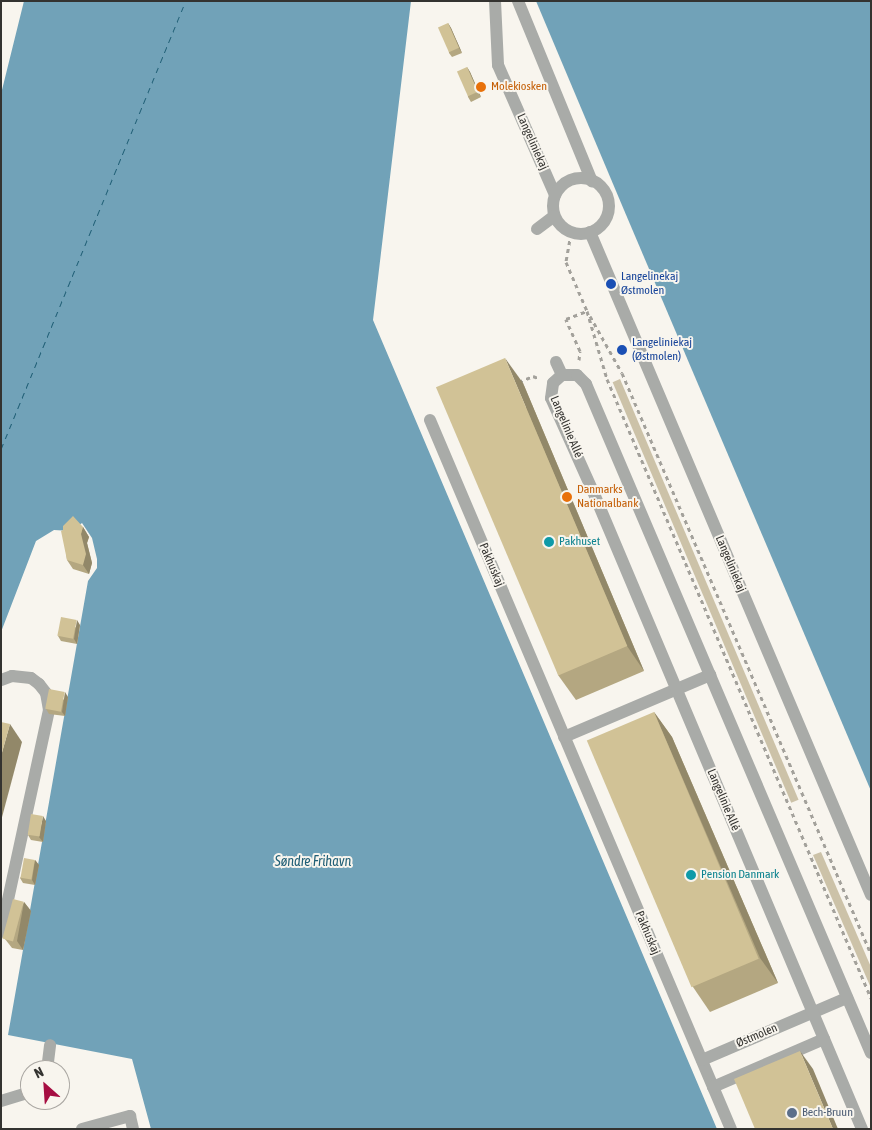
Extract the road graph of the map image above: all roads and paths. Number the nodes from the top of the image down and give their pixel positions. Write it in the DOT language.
graph roads {
  1 [pos="495,1"];
  2 [pos="518,1"];
  3 [pos="592,181"];
  4 [pos="555,195"];
  5 [pos="554,216"];
  6 [pos="537,229"];
  7 [pos="571,232"];
  8 [pos="590,232"];
  9 [pos="587,311"];
  10 [pos="556,362"];
  11 [pos="562,375"];
  12 [pos="577,375"];
  13 [pos="516,383"];
  14 [pos="552,387"];
  15 [pos="430,420"];
  16 [pos="710,676"];
  17 [pos="1,680"];
  18 [pos="677,690"];
  19 [pos="564,737"];
  20 [pos="871,895"];
  21 [pos="1,932"];
  22 [pos="871,954"];
  23 [pos="847,998"];
  24 [pos="871,998"];
  25 [pos="813,1012"];
  26 [pos="824,1040"];
  27 [pos="50,1045"];
  28 [pos="871,1053"];
  29 [pos="48,1060"];
  30 [pos="702,1060"];
  31 [pos="714,1087"];
  32 [pos="20,1095"];
  33 [pos="1,1101"];
  34 [pos="82,1129"];
  35 [pos="133,1129"];
  36 [pos="731,1129"];
  37 [pos="862,1129"];
  1 -- 4 [label="street, Langeliniekaj"];
  2 -- 3 [label="street"];
  3 -- 4 [label="street"];
  3 -- 8 [label="street"];
  4 -- 5 [label="street"];
  5 -- 6 [label="street"];
  5 -- 7 [label="street"];
  7 -- 8 [label="street"];
  7 -- 9 [label="path"];
  8 -- 20 [label="street, Langeliniekaj"];
  9 -- 12 [label="path"];
  9 -- 22 [label="path"];
  9 -- 24 [label="path"];
  10 -- 11 [label="street"];
  11 -- 12 [label="street"];
  11 -- 14 [label="street, Langelinie Allé"];
  12 -- 16 [label="street"];
  13 -- 14 [label="path"];
  14 -- 18 [label="street, Langelinie Allé"];
  15 -- 19 [label="street, Pakhuskaj"];
  16 -- 18 [label="street"];
  16 -- 23 [label="street"];
  17 -- 21 [label="street"];
  18 -- 19 [label="street"];
  18 -- 25 [label="street, Langelinie Allé"];
  19 -- 30 [label="street, Pakhuskaj"];
  23 -- 25 [label="street"];
  23 -- 28 [label="street"];
  25 -- 26 [label="street, Langelinie Allé"];
  25 -- 30 [label="street, Østmolen"];
  26 -- 31 [label="street"];
  26 -- 37 [label="street, Langelinie Allé"];
  27 -- 29 [label="street"];
  30 -- 31 [label="street, Pakhuskaj"];
  31 -- 36 [label="street, Pakhuskaj"];
  32 -- 33 [label="street"];
  34 -- 35 [label="street"];
}
